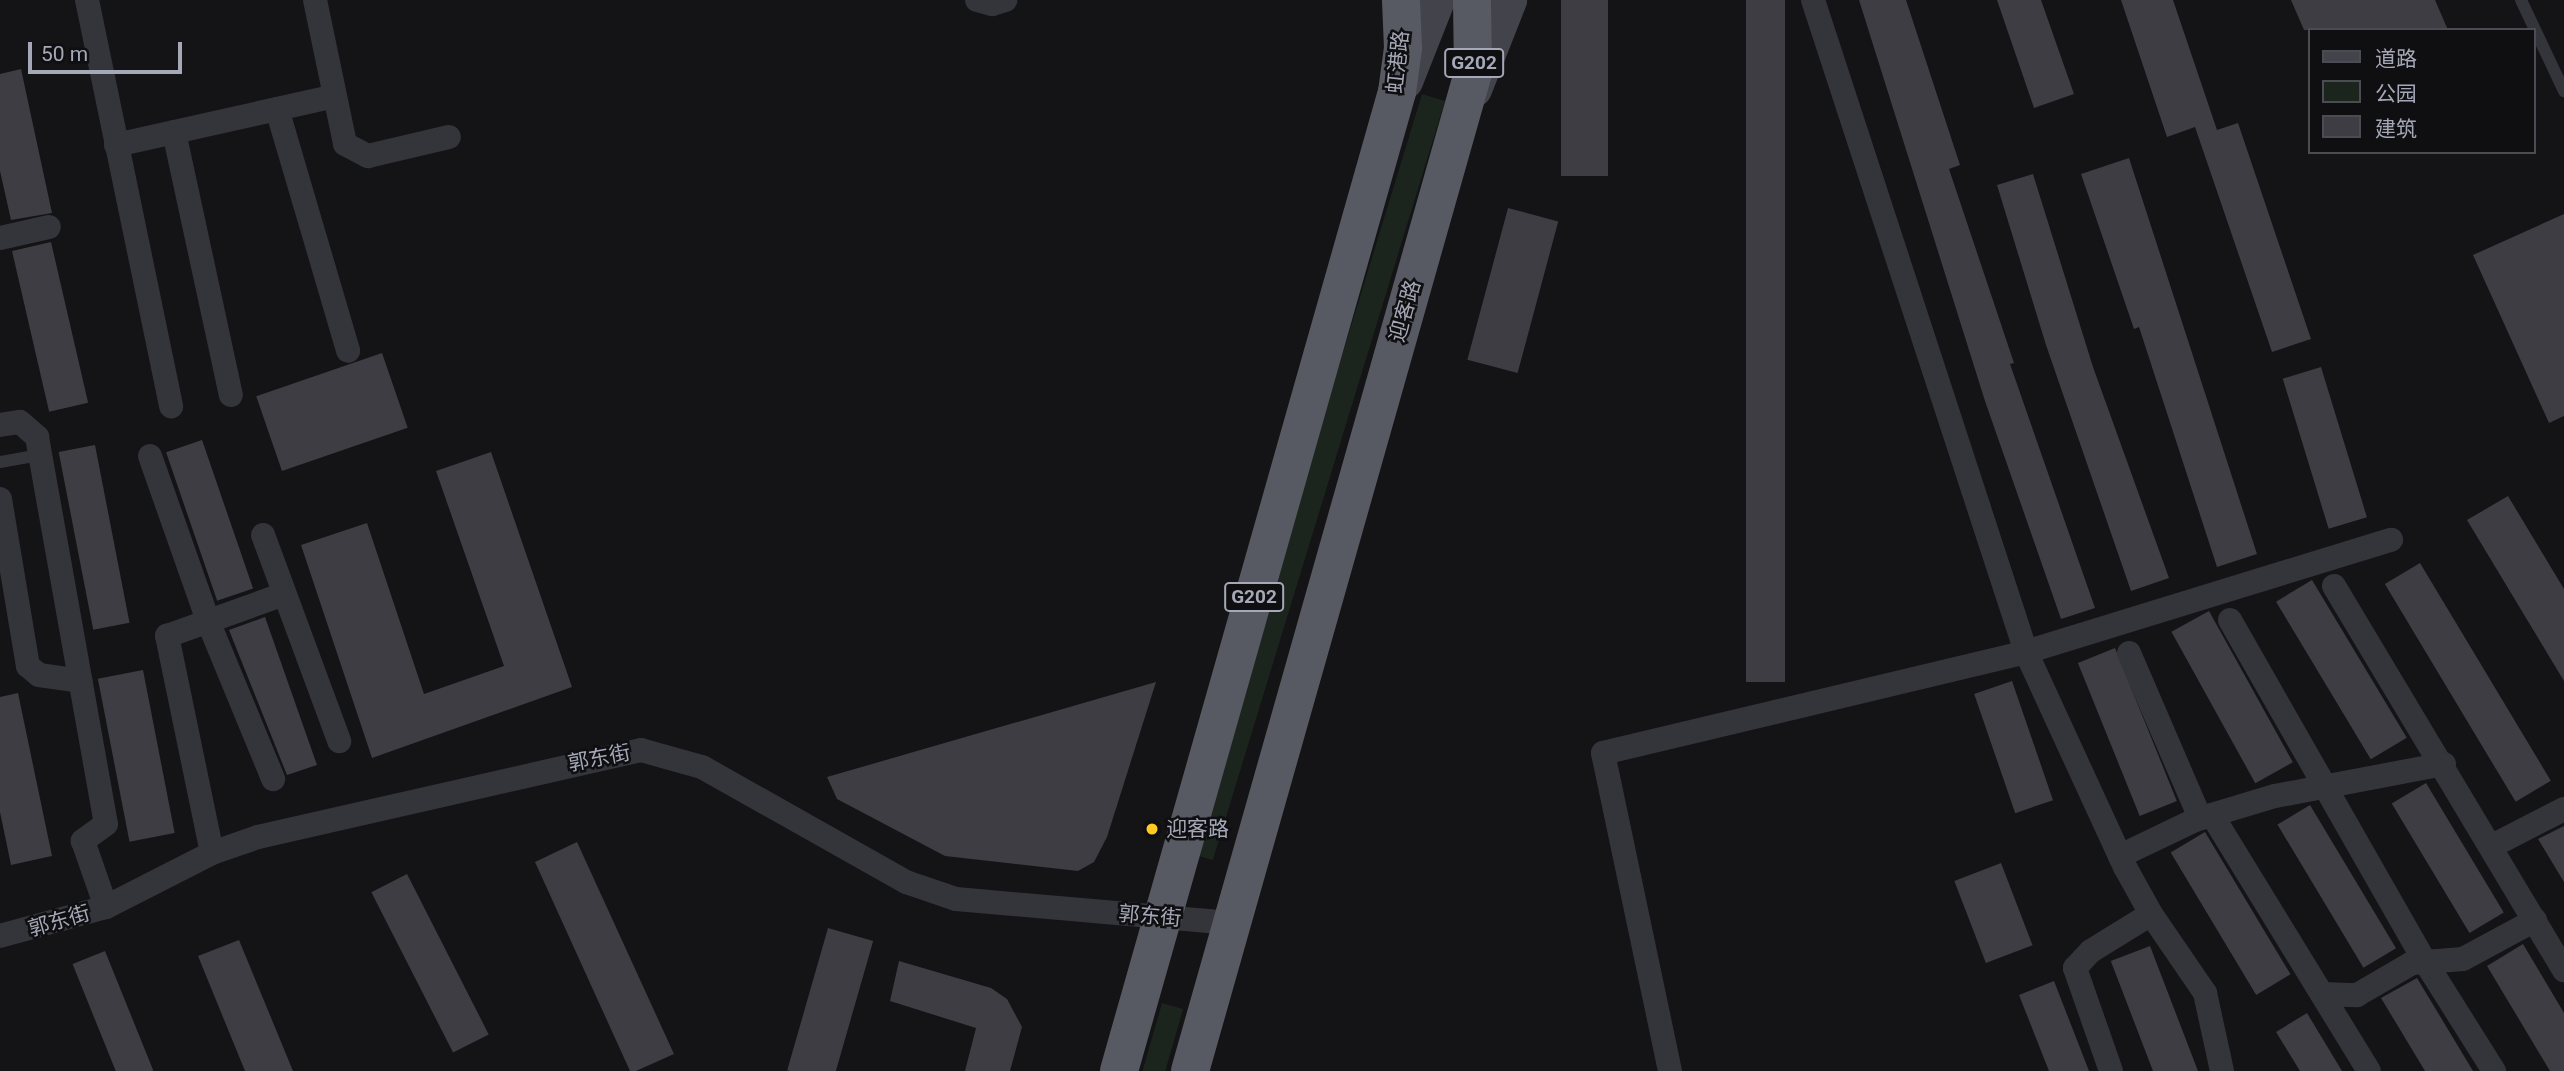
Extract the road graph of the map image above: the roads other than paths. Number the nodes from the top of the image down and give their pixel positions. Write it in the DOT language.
graph roads {
  1 [pos="87,0"];
  2 [pos="315,0"];
  3 [pos="977,0"];
  4 [pos="1005,0"];
  5 [pos="1401,0"];
  6 [pos="1437,0"];
  7 [pos="1472,0"];
  8 [pos="1509,0"];
  9 [pos="1813,0"];
  10 [pos="2521,0"];
  11 [pos="2534,28"];
  12 [pos="2536,32"];
  13 [pos="2564,91"];
  14 [pos="335,96"];
  15 [pos="277,109"];
  16 [pos="1388,123"];
  17 [pos="1458,124"];
  18 [pos="174,132"];
  19 [pos="449,137"];
  20 [pos="116,145"];
  21 [pos="49,227"];
  22 [pos="0,238"];
  23 [pos="348,351"];
  24 [pos="231,395"];
  25 [pos="171,406"];
  26 [pos="0,425"];
  27 [pos="40,455"];
  28 [pos="150,456"];
  29 [pos="0,462"];
  30 [pos="0,499"];
  31 [pos="263,535"];
  32 [pos="2391,540"];
  33 [pos="2334,586"];
  34 [pos="284,594"];
  35 [pos="2230,620"];
  36 [pos="208,621"];
  37 [pos="2026,652"];
  38 [pos="2129,653"];
  39 [pos="81,681"];
  40 [pos="339,741"];
  41 [pos="2444,764"];
  42 [pos="273,779"];
  43 [pos="2326,787"];
  44 [pos="2564,809"];
  45 [pos="2206,817"];
  46 [pos="2492,846"];
  47 [pos="212,853"];
  48 [pos="2120,856"];
  49 [pos="106,906"];
  50 [pos="2151,914"];
  51 [pos="1163,917"];
  52 [pos="2535,920"];
  53 [pos="1231,923"];
  54 [pos="0,936"];
  55 [pos="2427,963"];
  56 [pos="2564,970"];
  57 [pos="2323,994"];
  58 [pos="1119,1071"];
  59 [pos="1190,1071"];
  60 [pos="1670,1071"];
  61 [pos="2110,1071"];
  62 [pos="2222,1071"];
  63 [pos="2369,1071"];
  64 [pos="2494,1071"];
  1 -- 20 [label="street"];
  2 -- 14 [label="street"];
  3 -- 4 [label="street"];
  5 -- 16 [label="highway, 虹港路 / G202"];
  6 -- 16 [label="main road"];
  7 -- 17 [label="highway, G202"];
  8 -- 17 [label="main road, 迎客路"];
  9 -- 37 [label="street"];
  10 -- 11 [label="lane"];
  12 -- 13 [label="lane"];
  14 -- 15 [label="street"];
  14 -- 19 [label="street"];
  15 -- 18 [label="street"];
  15 -- 23 [label="street"];
  16 -- 51 [label="highway, G202"];
  17 -- 53 [label="highway, 迎客路 / G202"];
  18 -- 20 [label="street"];
  18 -- 24 [label="street"];
  20 -- 25 [label="street"];
  21 -- 22 [label="street"];
  26 -- 27 [label="street"];
  27 -- 29 [label="lane"];
  27 -- 39 [label="street"];
  28 -- 36 [label="street"];
  30 -- 39 [label="street"];
  31 -- 34 [label="street"];
  32 -- 37 [label="street"];
  33 -- 41 [label="street"];
  34 -- 36 [label="street"];
  34 -- 40 [label="street"];
  35 -- 43 [label="street"];
  36 -- 42 [label="street"];
  36 -- 47 [label="street"];
  37 -- 48 [label="street"];
  37 -- 60 [label="street"];
  38 -- 45 [label="street"];
  39 -- 49 [label="street"];
  41 -- 43 [label="street"];
  41 -- 46 [label="street"];
  43 -- 45 [label="street"];
  43 -- 55 [label="street"];
  44 -- 46 [label="street"];
  45 -- 48 [label="street"];
  45 -- 57 [label="street"];
  46 -- 52 [label="street"];
  47 -- 49 [label="street, 郭东街"];
  47 -- 51 [label="street, 郭东街"];
  48 -- 50 [label="street"];
  49 -- 54 [label="street, 郭东街"];
  50 -- 61 [label="street"];
  50 -- 62 [label="street"];
  51 -- 53 [label="street, 郭东街"];
  51 -- 58 [label="highway, G202"];
  52 -- 55 [label="street"];
  52 -- 56 [label="street"];
  53 -- 59 [label="highway, 迎客路 / G202"];
  55 -- 57 [label="street"];
  55 -- 64 [label="street"];
  57 -- 63 [label="street"];
}
